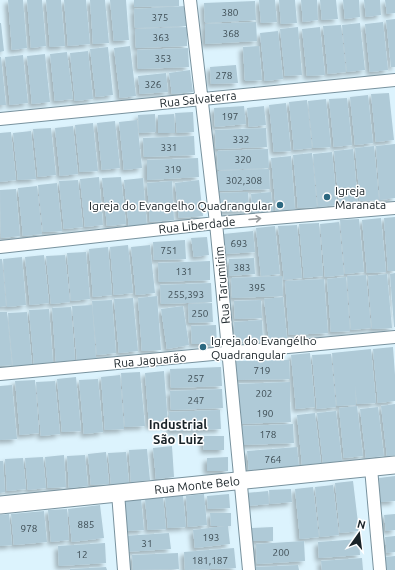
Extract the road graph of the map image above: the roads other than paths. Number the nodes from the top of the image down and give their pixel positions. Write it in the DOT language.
graph roads {
  1 [pos="190,0"];
  2 [pos="395,80"];
  3 [pos="201,99"];
  4 [pos="0,119"];
  5 [pos="395,208"];
  6 [pos="216,223"];
  7 [pos="0,247"];
  8 [pos="395,337"];
  9 [pos="228,353"];
  10 [pos="0,374"];
  11 [pos="395,465"];
  12 [pos="371,468"];
  13 [pos="240,480"];
  14 [pos="118,493"];
  15 [pos="0,505"];
  16 [pos="124,570"];
  17 [pos="249,570"];
  18 [pos="380,570"];
  1 -- 3 [label="street, Rua Tarumirim"];
  2 -- 3 [label="street, Rua Salvaterra"];
  3 -- 4 [label="street, Rua Salvaterra"];
  3 -- 6 [label="street, Rua Tarumirim"];
  6 -- 5 [label="street, Rua Liberdade, one-way"];
  6 -- 7 [label="street, Rua Liberdade"];
  6 -- 9 [label="street, Rua Tarumirim"];
  8 -- 9 [label="street, Rua Jaguarão"];
  9 -- 10 [label="street, Rua Jaguarão"];
  9 -- 13 [label="street, Rua Tarumirim"];
  11 -- 12 [label="street, Rua Monte Belo"];
  12 -- 13 [label="street, Rua Monte Belo"];
  12 -- 18 [label="street"];
  13 -- 14 [label="street, Rua Monte Belo"];
  13 -- 17 [label="street, Rua Tarumirim"];
  14 -- 15 [label="street, Rua Monte Belo"];
  14 -- 16 [label="street"];
}
